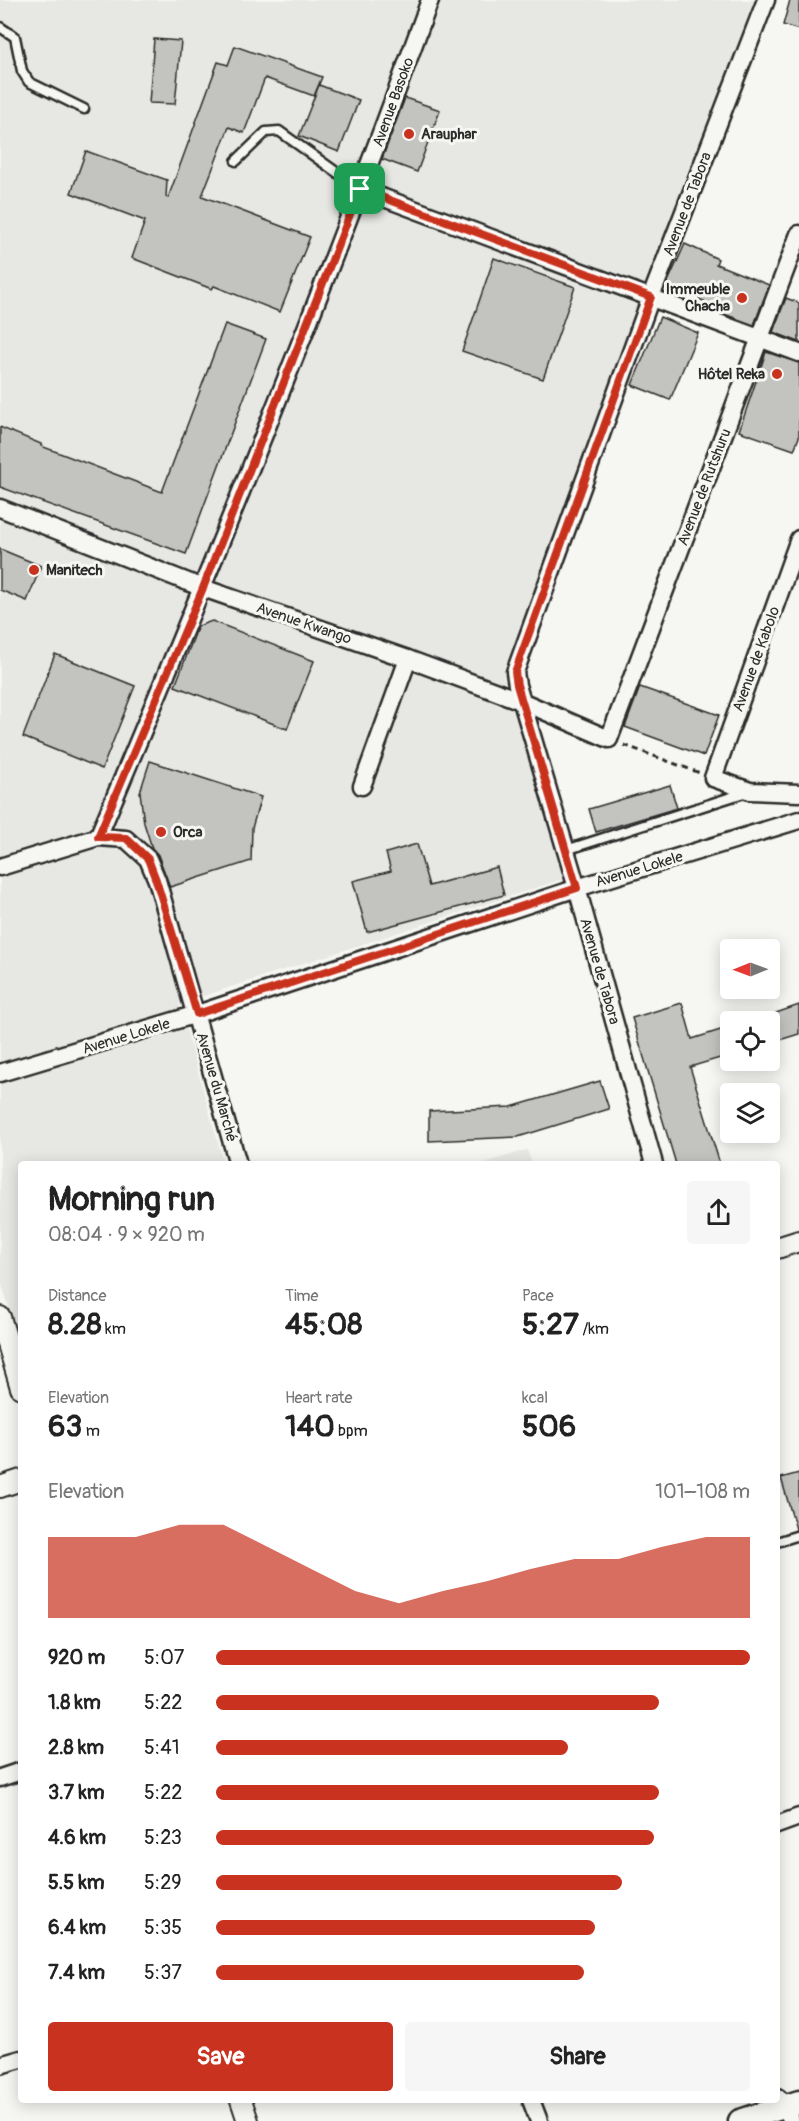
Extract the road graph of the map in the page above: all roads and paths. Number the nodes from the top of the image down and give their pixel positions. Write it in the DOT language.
graph roads {
  1 [pos="430,0"];
  2 [pos="766,0"];
  3 [pos="0,27"];
  4 [pos="84,109"];
  5 [pos="236,161"];
  6 [pos="360,189"];
  7 [pos="799,234"];
  8 [pos="651,297"];
  9 [pos="759,340"];
  10 [pos="799,354"];
  11 [pos="0,508"];
  12 [pos="799,539"];
  13 [pos="203,588"];
  14 [pos="408,659"];
  15 [pos="521,701"];
  16 [pos="609,739"];
  17 [pos="713,778"];
  18 [pos="362,786"];
  19 [pos="750,790"];
  20 [pos="799,793"];
  21 [pos="799,820"];
  22 [pos="98,837"];
  23 [pos="566,850"];
  24 [pos="0,867"];
  25 [pos="577,888"];
  26 [pos="197,1014"];
  27 [pos="0,1073"];
  28 [pos="237,1161"];
  29 [pos="653,1161"];
  30 [pos="799,1241"];
  31 [pos="780,1247"];
  32 [pos="0,1317"];
  33 [pos="18,1378"];
  34 [pos="18,1481"];
  35 [pos="0,1487"];
  36 [pos="799,1535"];
  37 [pos="780,1541"];
  38 [pos="18,1772"];
  39 [pos="0,1778"];
  40 [pos="799,1817"];
  41 [pos="780,1824"];
  42 [pos="18,2060"];
  43 [pos="0,2065"];
  44 [pos="242,2103"];
  45 [pos="532,2103"];
  46 [pos="789,2107"];
  47 [pos="248,2121"];
  48 [pos="539,2121"];
  49 [pos="740,2121"];
  1 -- 6 [label="street, Avenue Basoko"];
  2 -- 8 [label="street, Avenue de Tabora"];
  3 -- 4 [label="lane"];
  5 -- 6 [label="lane"];
  6 -- 8 [label="street"];
  6 -- 13 [label="street, Avenue Basoko"];
  7 -- 9 [label="street, Avenue de Rutshuru"];
  8 -- 9 [label="street"];
  8 -- 15 [label="street, Avenue de Tabora"];
  9 -- 10 [label="street"];
  9 -- 16 [label="street, Avenue de Rutshuru"];
  11 -- 13 [label="street, Avenue Kwango"];
  12 -- 17 [label="street, Avenue de Kabolo"];
  13 -- 14 [label="street, Avenue Kwango"];
  13 -- 22 [label="street, Avenue Basoko"];
  14 -- 15 [label="street, Avenue Kwango"];
  14 -- 18 [label="street"];
  15 -- 16 [label="street, Avenue Kwango"];
  15 -- 23 [label="street, Avenue de Tabora"];
  16 -- 17 [label="path"];
  17 -- 19 [label="street"];
  19 -- 20 [label="street"];
  19 -- 23 [label="lane"];
  21 -- 25 [label="street, Avenue Lokele"];
  22 -- 24 [label="street"];
  22 -- 26 [label="street, Avenue du Marché"];
  23 -- 25 [label="street, Avenue de Tabora"];
  25 -- 26 [label="street, Avenue Lokele"];
  25 -- 29 [label="street, Avenue de Tabora"];
  26 -- 27 [label="street, Avenue Lokele"];
  26 -- 28 [label="street, Avenue du Marché"];
  30 -- 31 [label="street"];
  32 -- 33 [label="street"];
  34 -- 35 [label="street"];
  36 -- 37 [label="lane"];
  38 -- 39 [label="street"];
  40 -- 41 [label="street"];
  42 -- 43 [label="street"];
  44 -- 47 [label="street"];
  45 -- 48 [label="street"];
  46 -- 49 [label="main road"];
}
